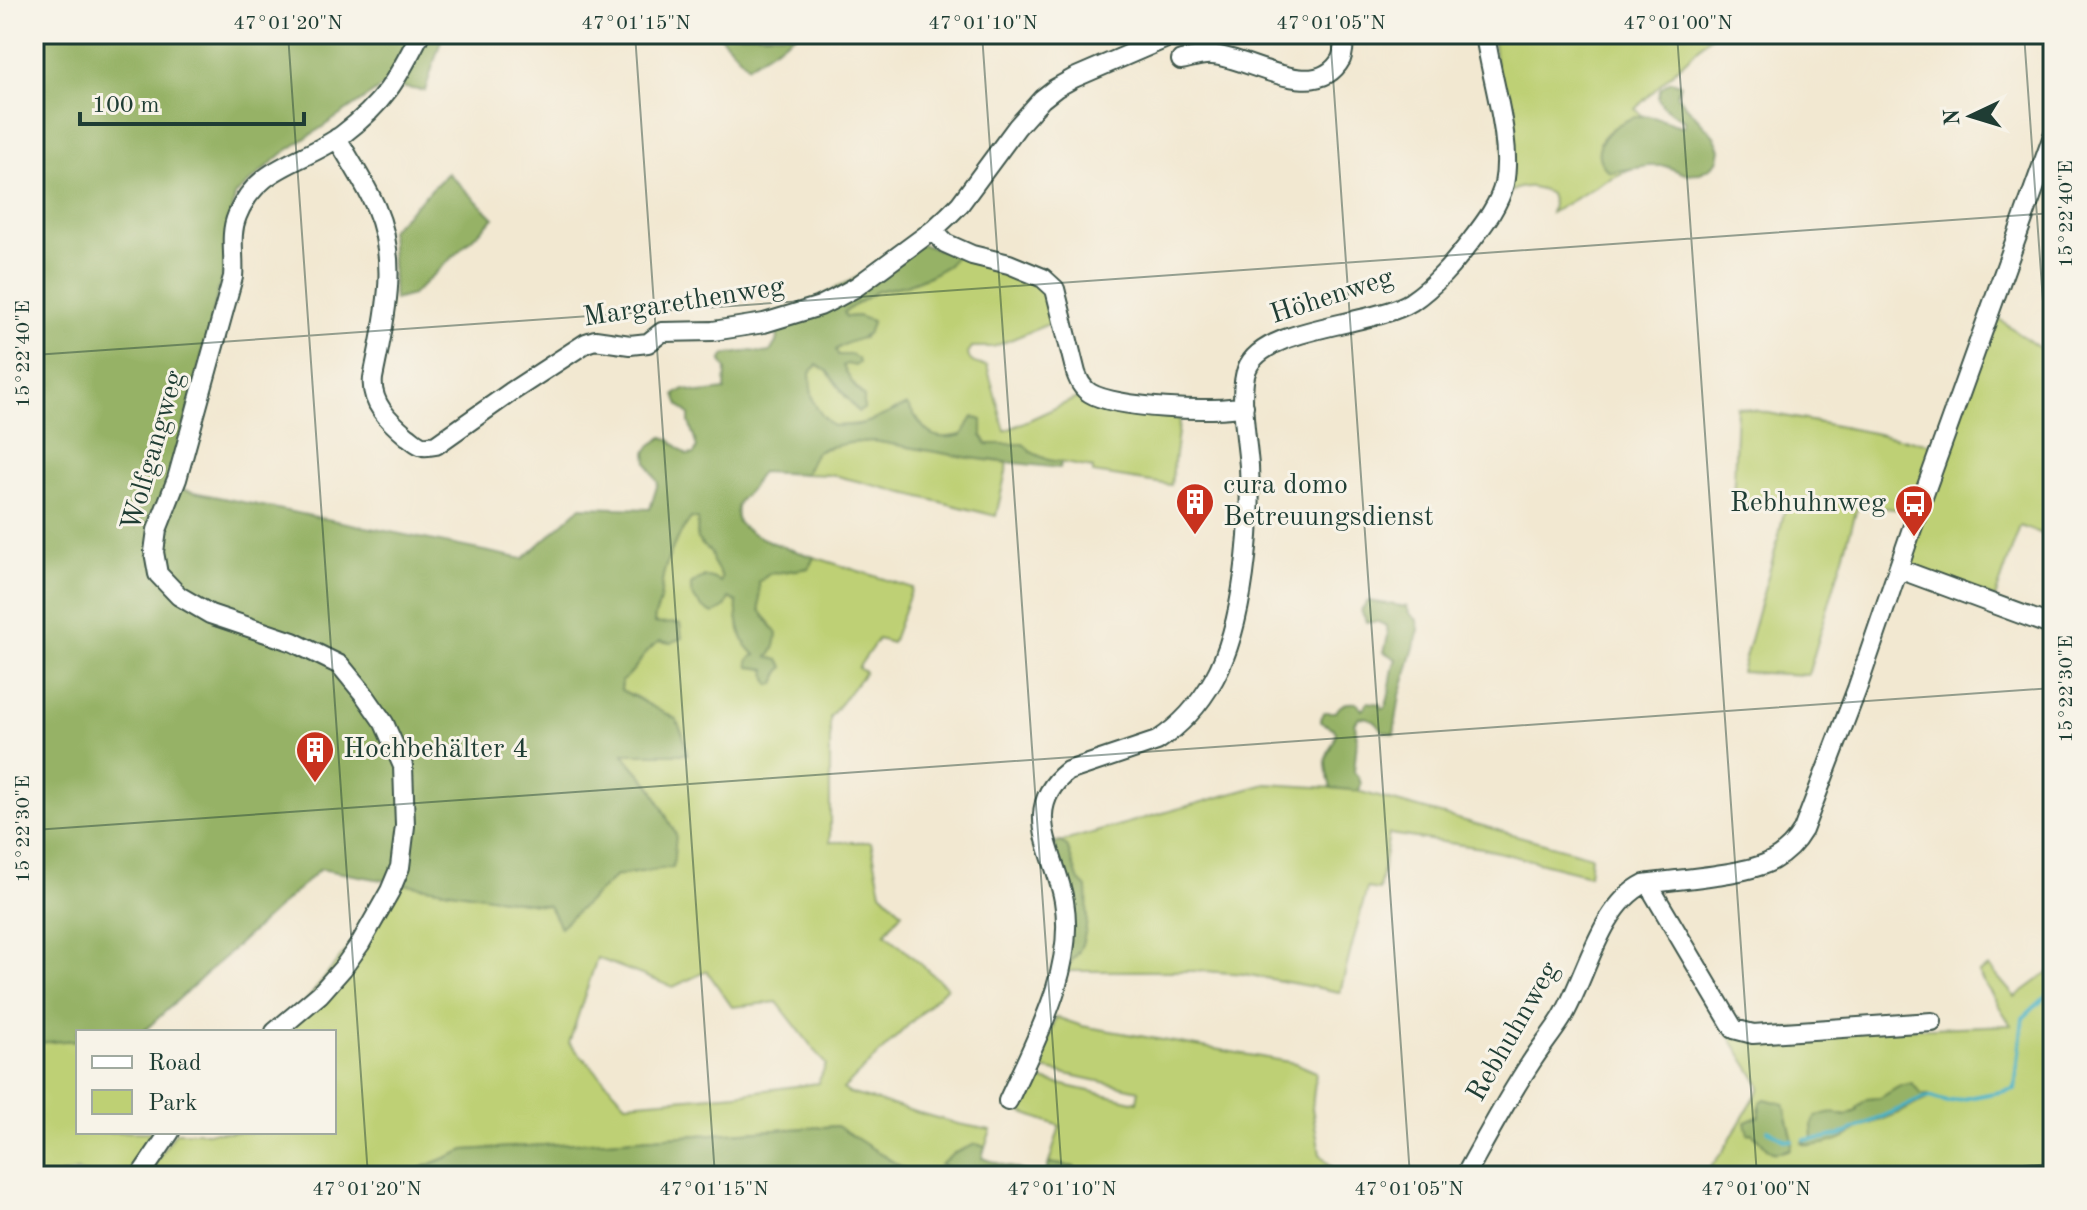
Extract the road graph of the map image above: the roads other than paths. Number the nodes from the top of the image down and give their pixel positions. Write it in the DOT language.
graph roads {
  1 [pos="420,34"];
  2 [pos="1176,34"];
  3 [pos="1344,34"];
  4 [pos="1485,34"];
  5 [pos="1181,60"];
  6 [pos="2053,136"];
  7 [pos="337,138"];
  8 [pos="933,230"];
  9 [pos="1244,406"];
  10 [pos="1899,569"];
  11 [pos="2053,626"];
  12 [pos="1652,883"];
  13 [pos="1932,1022"];
  14 [pos="277,1030"];
  15 [pos="1008,1101"];
  16 [pos="169,1134"];
  17 [pos="140,1176"];
  18 [pos="1465,1176"];
  1 -- 7 [label="street, Wolfgangweg"];
  2 -- 8 [label="street, Margarethenweg"];
  3 -- 5 [label="street"];
  4 -- 9 [label="street, Höhenweg"];
  6 -- 10 [label="street, Rebhuhnweg"];
  7 -- 8 [label="street, Margarethenweg"];
  7 -- 14 [label="street, Wolfgangweg"];
  8 -- 9 [label="street"];
  9 -- 15 [label="street, Höhenweg"];
  10 -- 11 [label="street"];
  10 -- 12 [label="street, Rebhuhnweg"];
  12 -- 13 [label="street"];
  12 -- 18 [label="street, Rebhuhnweg"];
  16 -- 17 [label="street"];
}
